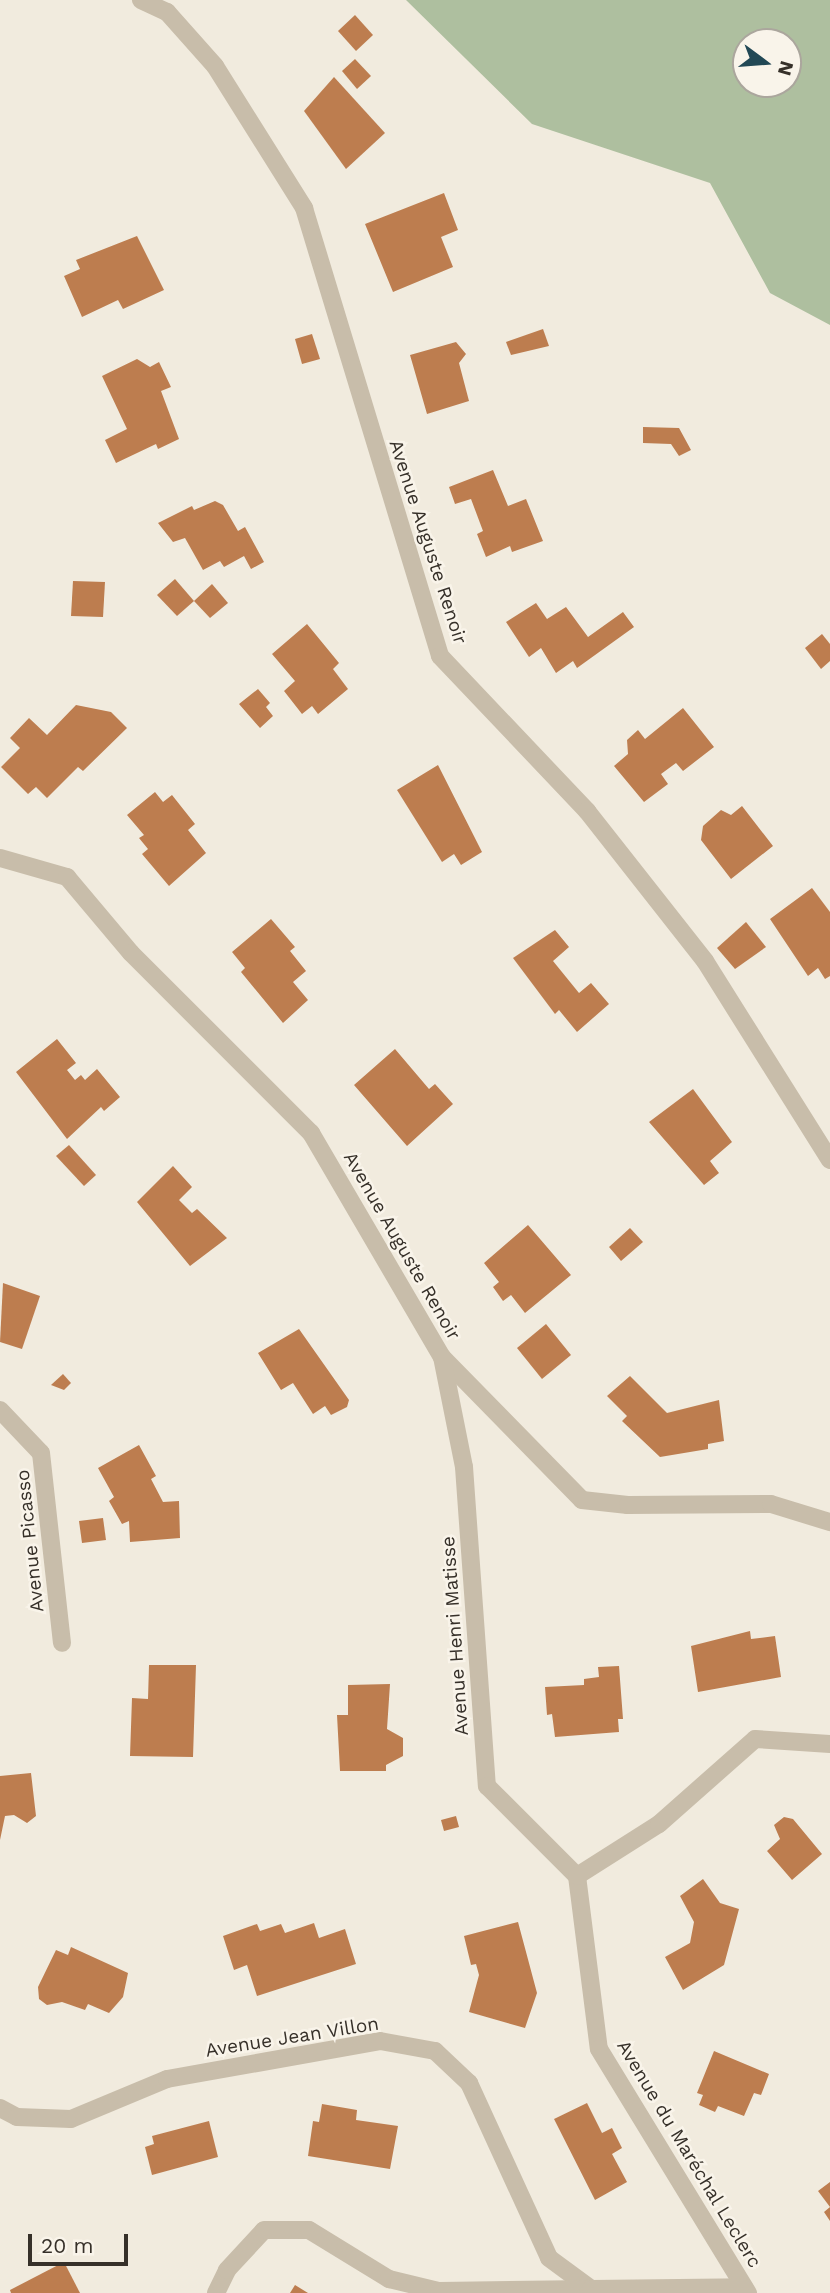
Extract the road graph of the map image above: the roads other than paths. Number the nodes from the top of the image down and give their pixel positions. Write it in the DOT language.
graph roads {
  1 [pos="141,0"];
  2 [pos="0,858"];
  3 [pos="830,1160"];
  4 [pos="442,1357"];
  5 [pos="0,1410"];
  6 [pos="830,1521"];
  7 [pos="62,1643"];
  8 [pos="830,1744"];
  9 [pos="577,1876"];
  10 [pos="0,2108"];
  11 [pos="746,2290"];
  12 [pos="589,2291"];
  13 [pos="216,2293"];
  1 -- 3 [label="street, Avenue Auguste Renoir"];
  2 -- 4 [label="street, Avenue Auguste Renoir"];
  4 -- 6 [label="street, Avenue Auguste Renoir"];
  4 -- 9 [label="street, Avenue Henri Matisse"];
  5 -- 7 [label="street, Avenue Picasso"];
  8 -- 9 [label="street"];
  9 -- 11 [label="street, Avenue du Maréchal Leclerc"];
  10 -- 12 [label="street, Avenue Jean Villon"];
  11 -- 12 [label="street"];
  12 -- 13 [label="street"];
}
